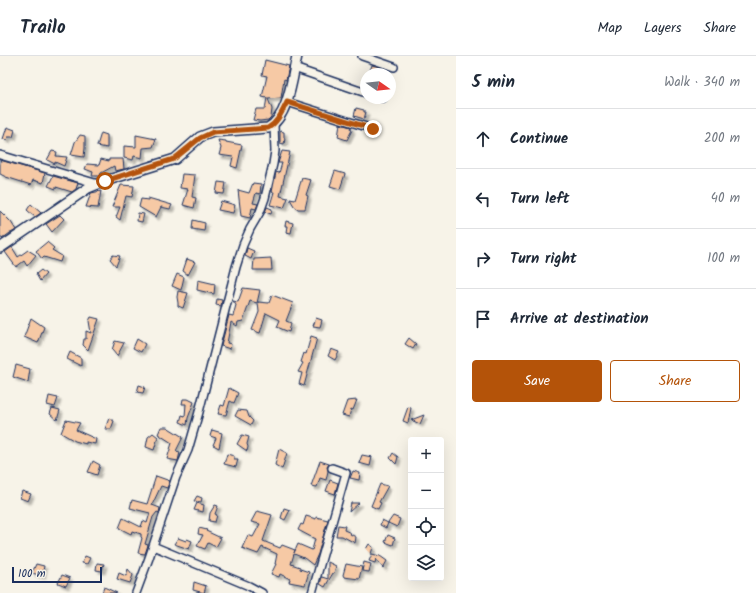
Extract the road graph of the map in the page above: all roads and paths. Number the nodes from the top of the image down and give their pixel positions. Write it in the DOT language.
graph roads {
  1 [pos="297,56"];
  2 [pos="362,56"];
  3 [pos="394,67"];
  4 [pos="294,68"];
  5 [pos="360,91"];
  6 [pos="287,102"];
  7 [pos="274,125"];
  8 [pos="373,129"];
  9 [pos="0,155"];
  10 [pos="98,184"];
  11 [pos="0,248"];
  12 [pos="332,468"];
  13 [pos="153,546"];
  14 [pos="136,593"];
  15 [pos="262,593"];
  16 [pos="312,593"];
  1 -- 4 [label="street"];
  2 -- 3 [label="street"];
  4 -- 5 [label="street"];
  4 -- 6 [label="street"];
  6 -- 7 [label="street"];
  6 -- 8 [label="street"];
  7 -- 10 [label="street"];
  7 -- 13 [label="street"];
  9 -- 10 [label="street"];
  10 -- 11 [label="street"];
  12 -- 16 [label="street"];
  13 -- 14 [label="street"];
  13 -- 15 [label="street"];
}
